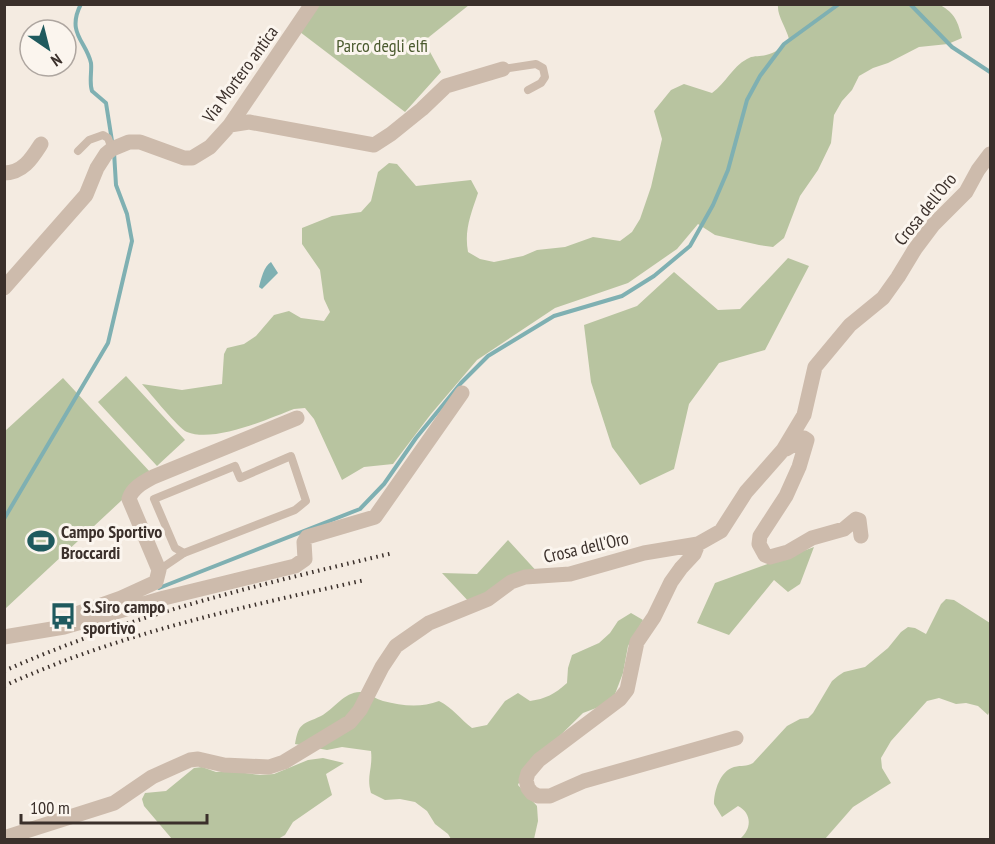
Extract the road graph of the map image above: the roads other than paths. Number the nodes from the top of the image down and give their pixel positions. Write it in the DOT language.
graph roads {
  1 [pos="312,4"];
  2 [pos="503,69"];
  3 [pos="528,90"];
  4 [pos="230,125"];
  5 [pos="41,144"];
  6 [pos="112,149"];
  7 [pos="78,151"];
  8 [pos="990,154"];
  9 [pos="4,173"];
  10 [pos="4,288"];
  11 [pos="462,393"];
  12 [pos="297,418"];
  13 [pos="783,450"];
  14 [pos="861,536"];
  15 [pos="698,544"];
  16 [pos="184,554"];
  17 [pos="159,570"];
  18 [pos="64,627"];
  19 [pos="4,637"];
  20 [pos="736,738"];
  21 [pos="4,838"];
  1 -- 4 [label="street, Via Mortero antica"];
  2 -- 3 [label="lane"];
  2 -- 4 [label="street"];
  4 -- 6 [label="street, Via Mortero antica"];
  5 -- 9 [label="street"];
  6 -- 7 [label="lane"];
  6 -- 10 [label="street"];
  8 -- 13 [label="street, Crosa dell'Oro"];
  11 -- 18 [label="street"];
  12 -- 17 [label="street"];
  13 -- 14 [label="street"];
  13 -- 15 [label="street, Crosa dell'Oro"];
  15 -- 20 [label="street"];
  15 -- 21 [label="street, Crosa dell'Oro"];
  16 -- 16 [label="lane"];
  16 -- 17 [label="lane"];
  17 -- 18 [label="street"];
  18 -- 19 [label="street"];
}
